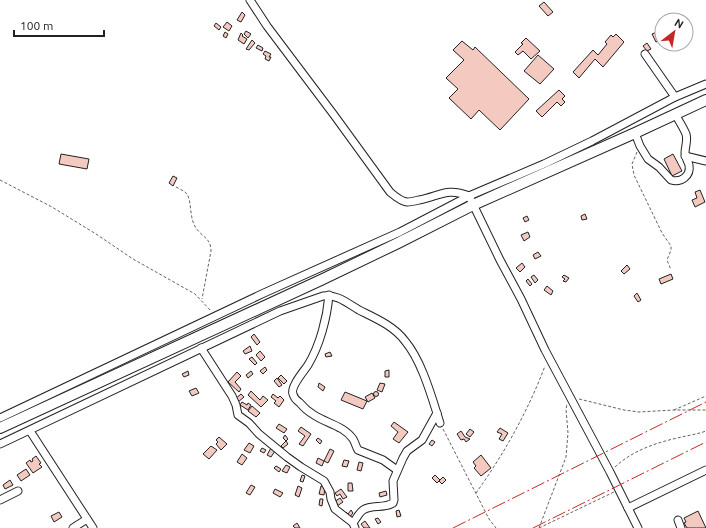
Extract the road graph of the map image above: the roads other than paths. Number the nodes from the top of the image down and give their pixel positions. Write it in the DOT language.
graph roads {
  1 [pos="250,0"];
  2 [pos="644,54"];
  3 [pos="706,84"];
  4 [pos="675,98"];
  5 [pos="706,100"];
  6 [pos="675,114"];
  7 [pos="635,133"];
  8 [pos="685,156"];
  9 [pos="706,161"];
  10 [pos="471,201"];
  11 [pos="329,295"];
  12 [pos="201,348"];
  13 [pos="437,413"];
  14 [pos="0,418"];
  15 [pos="440,423"];
  16 [pos="0,428"];
  17 [pos="30,431"];
  18 [pos="0,444"];
  19 [pos="397,470"];
  20 [pos="706,470"];
  21 [pos="18,491"];
  22 [pos="0,500"];
  23 [pos="628,508"];
  24 [pos="87,519"];
  25 [pos="678,520"];
  26 [pos="354,525"];
  27 [pos="74,528"];
  28 [pos="93,528"];
  29 [pos="638,528"];
  30 [pos="681,528"];
  1 -- 10 [label="street"];
  2 -- 4 [label="street"];
  3 -- 4 [label="street"];
  4 -- 10 [label="street"];
  5 -- 6 [label="highway"];
  6 -- 7 [label="highway"];
  6 -- 8 [label="street"];
  7 -- 8 [label="street"];
  7 -- 10 [label="highway"];
  8 -- 9 [label="street"];
  10 -- 14 [label="street"];
  10 -- 16 [label="highway"];
  10 -- 23 [label="street"];
  11 -- 12 [label="street"];
  11 -- 13 [label="street"];
  11 -- 19 [label="street"];
  12 -- 17 [label="street"];
  12 -- 26 [label="street"];
  13 -- 15 [label="street"];
  13 -- 19 [label="street"];
  17 -- 18 [label="street"];
  17 -- 24 [label="street"];
  19 -- 26 [label="street"];
  20 -- 23 [label="street"];
  21 -- 22 [label="street"];
  23 -- 29 [label="street"];
  24 -- 27 [label="street"];
  24 -- 28 [label="street"];
  25 -- 30 [label="street"];
}
